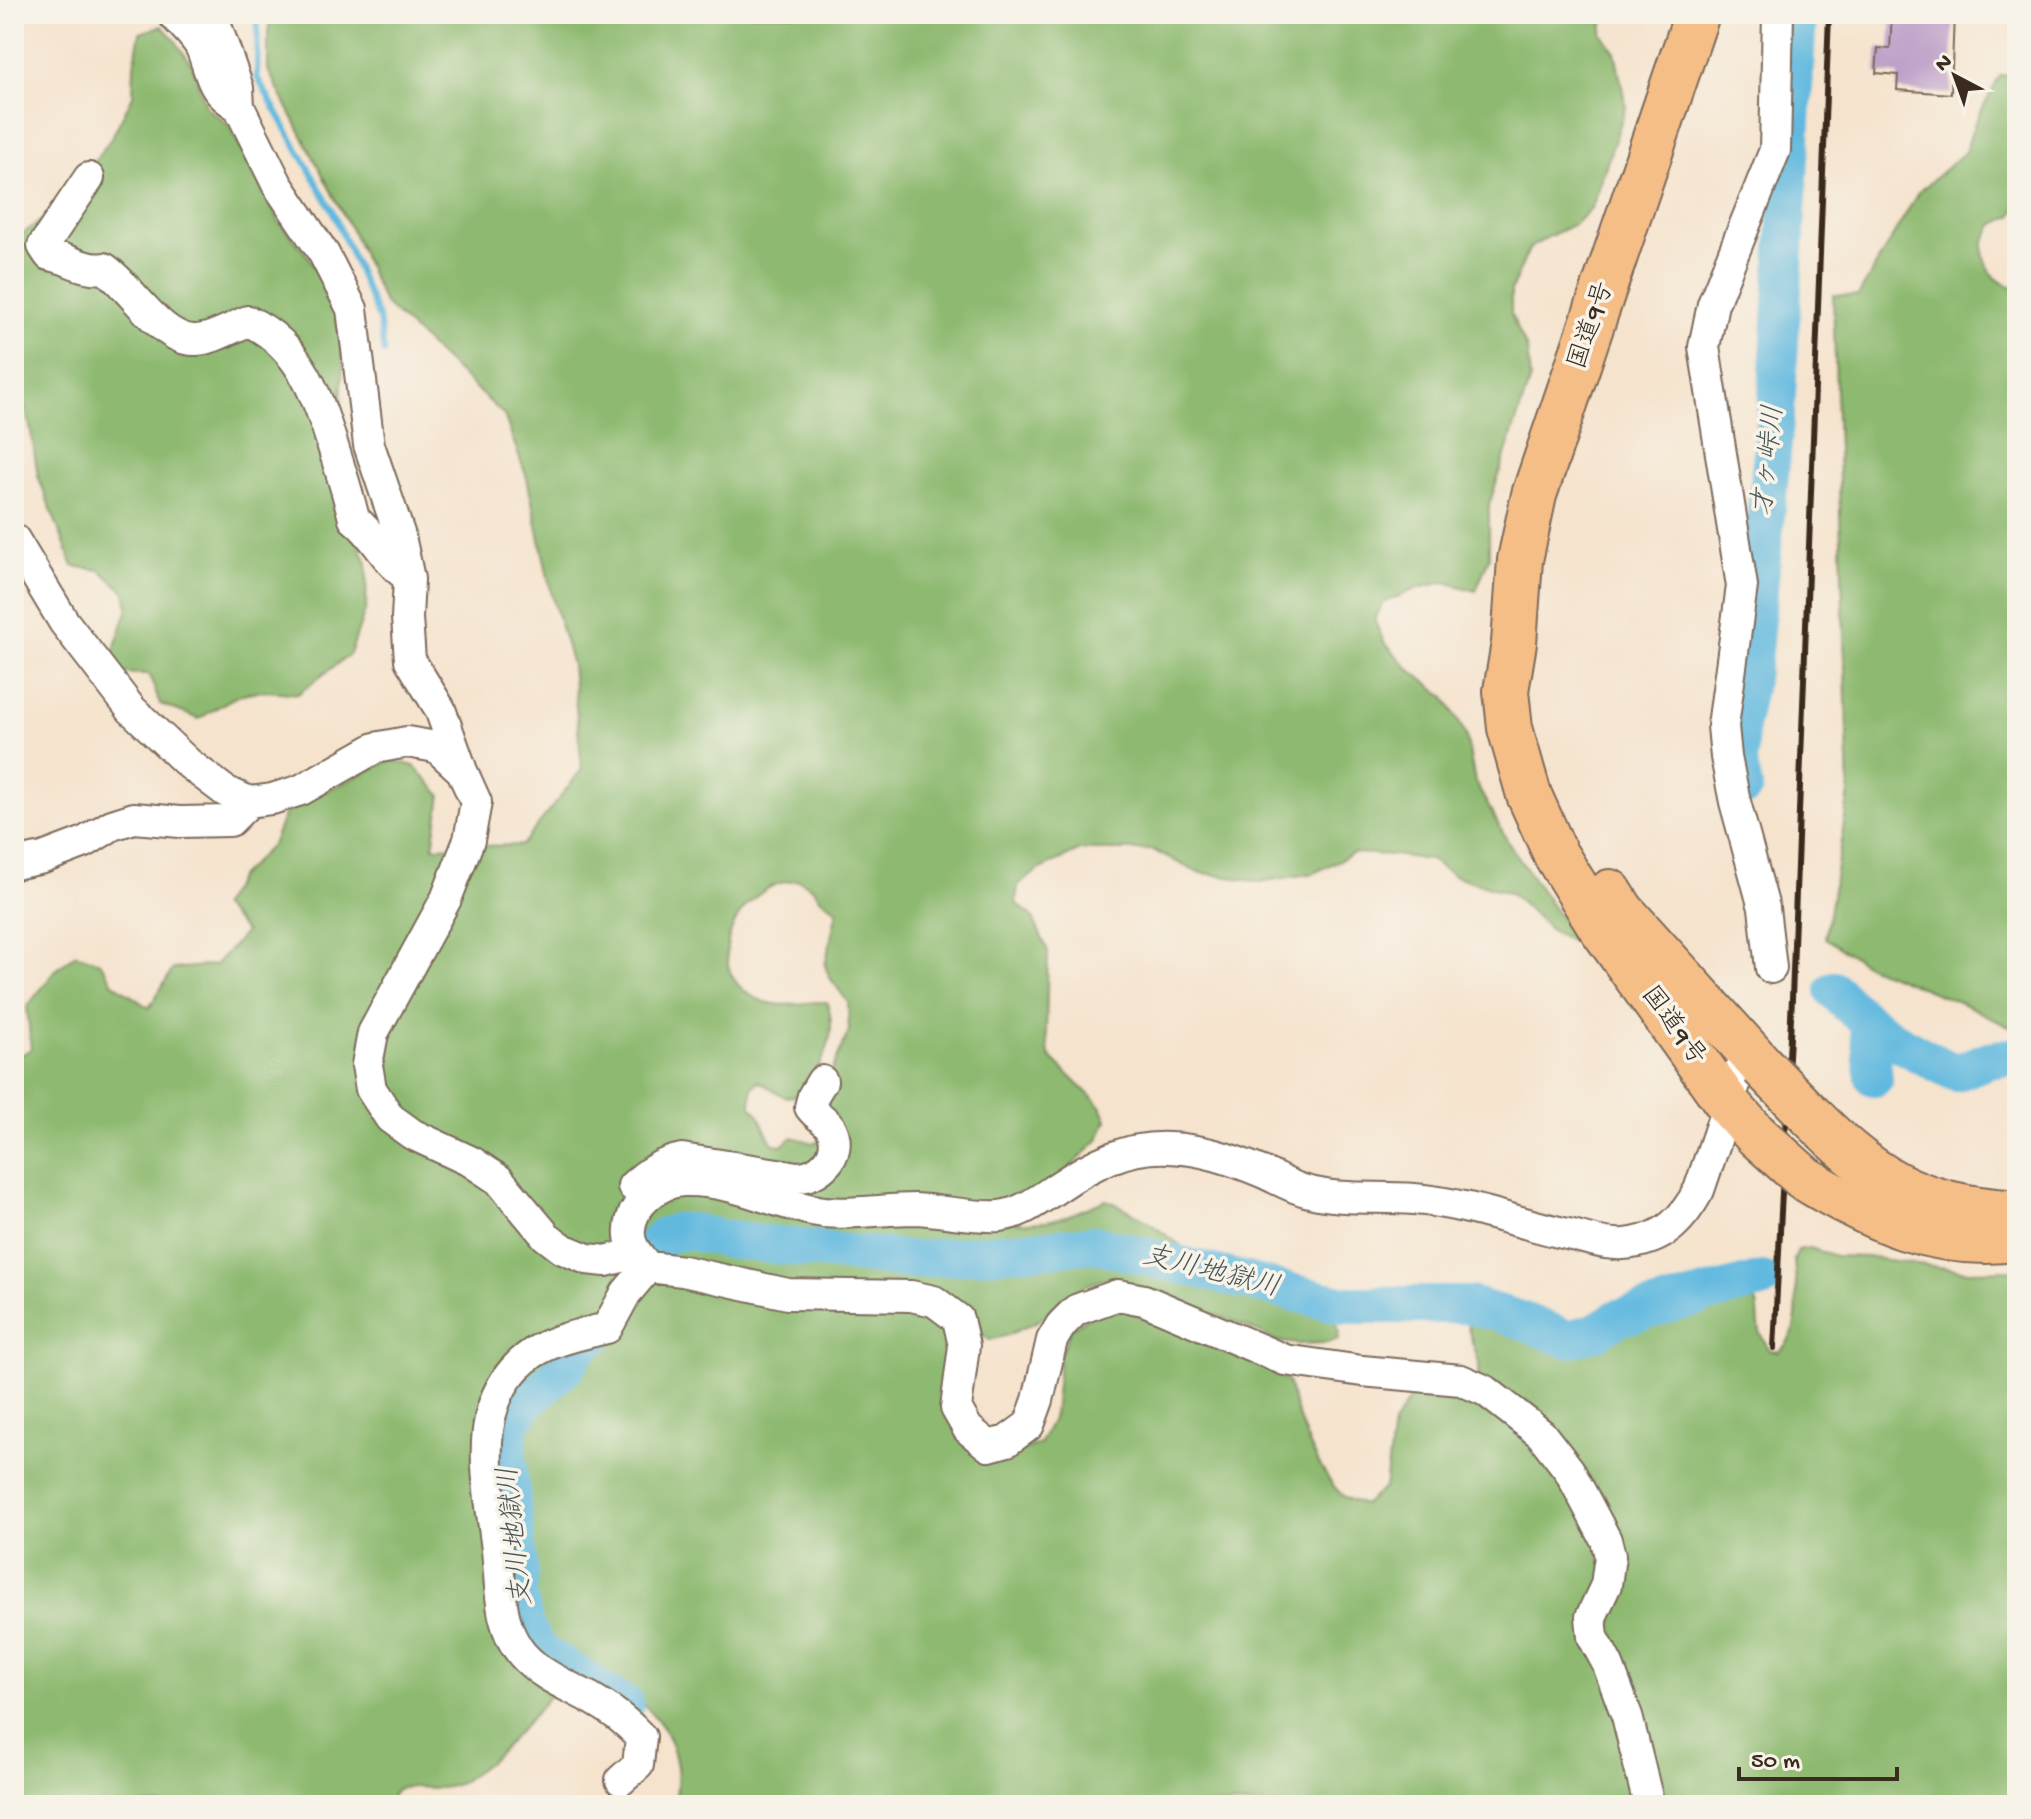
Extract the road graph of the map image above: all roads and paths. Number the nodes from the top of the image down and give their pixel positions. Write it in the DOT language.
graph roads {
  1 [pos="173,14"];
  2 [pos="212,14"];
  3 [pos="1697,14"];
  4 [pos="1778,14"];
  5 [pos="239,107"];
  6 [pos="89,178"];
  7 [pos="14,539"];
  8 [pos="408,577"];
  9 [pos="1514,643"];
  10 [pos="462,771"];
  11 [pos="249,802"];
  12 [pos="14,864"];
  13 [pos="1771,968"];
  14 [pos="1755,1057"];
  15 [pos="822,1081"];
  16 [pos="1727,1103"];
  17 [pos="2017,1213"];
  18 [pos="633,1219"];
  19 [pos="2017,1239"];
  20 [pos="642,1260"];
  21 [pos="621,1780"];
  22 [pos="1649,1805"];
  1 -- 5 [label="street"];
  2 -- 5 [label="street"];
  3 -- 9 [label="highway, 国道9号"];
  4 -- 13 [label="street"];
  5 -- 8 [label="street"];
  6 -- 8 [label="street"];
  7 -- 11 [label="street"];
  8 -- 10 [label="street"];
  9 -- 14 [label="highway, 国道9号"];
  9 -- 16 [label="highway, 国道9号"];
  10 -- 11 [label="street"];
  10 -- 20 [label="street"];
  11 -- 12 [label="street"];
  14 -- 16 [label="street"];
  14 -- 17 [label="highway, 国道9号, bridge"];
  15 -- 18 [label="street"];
  16 -- 18 [label="street"];
  16 -- 19 [label="highway, 国道9号, bridge"];
  18 -- 20 [label="street"];
  20 -- 21 [label="street"];
  20 -- 22 [label="street"];
}
